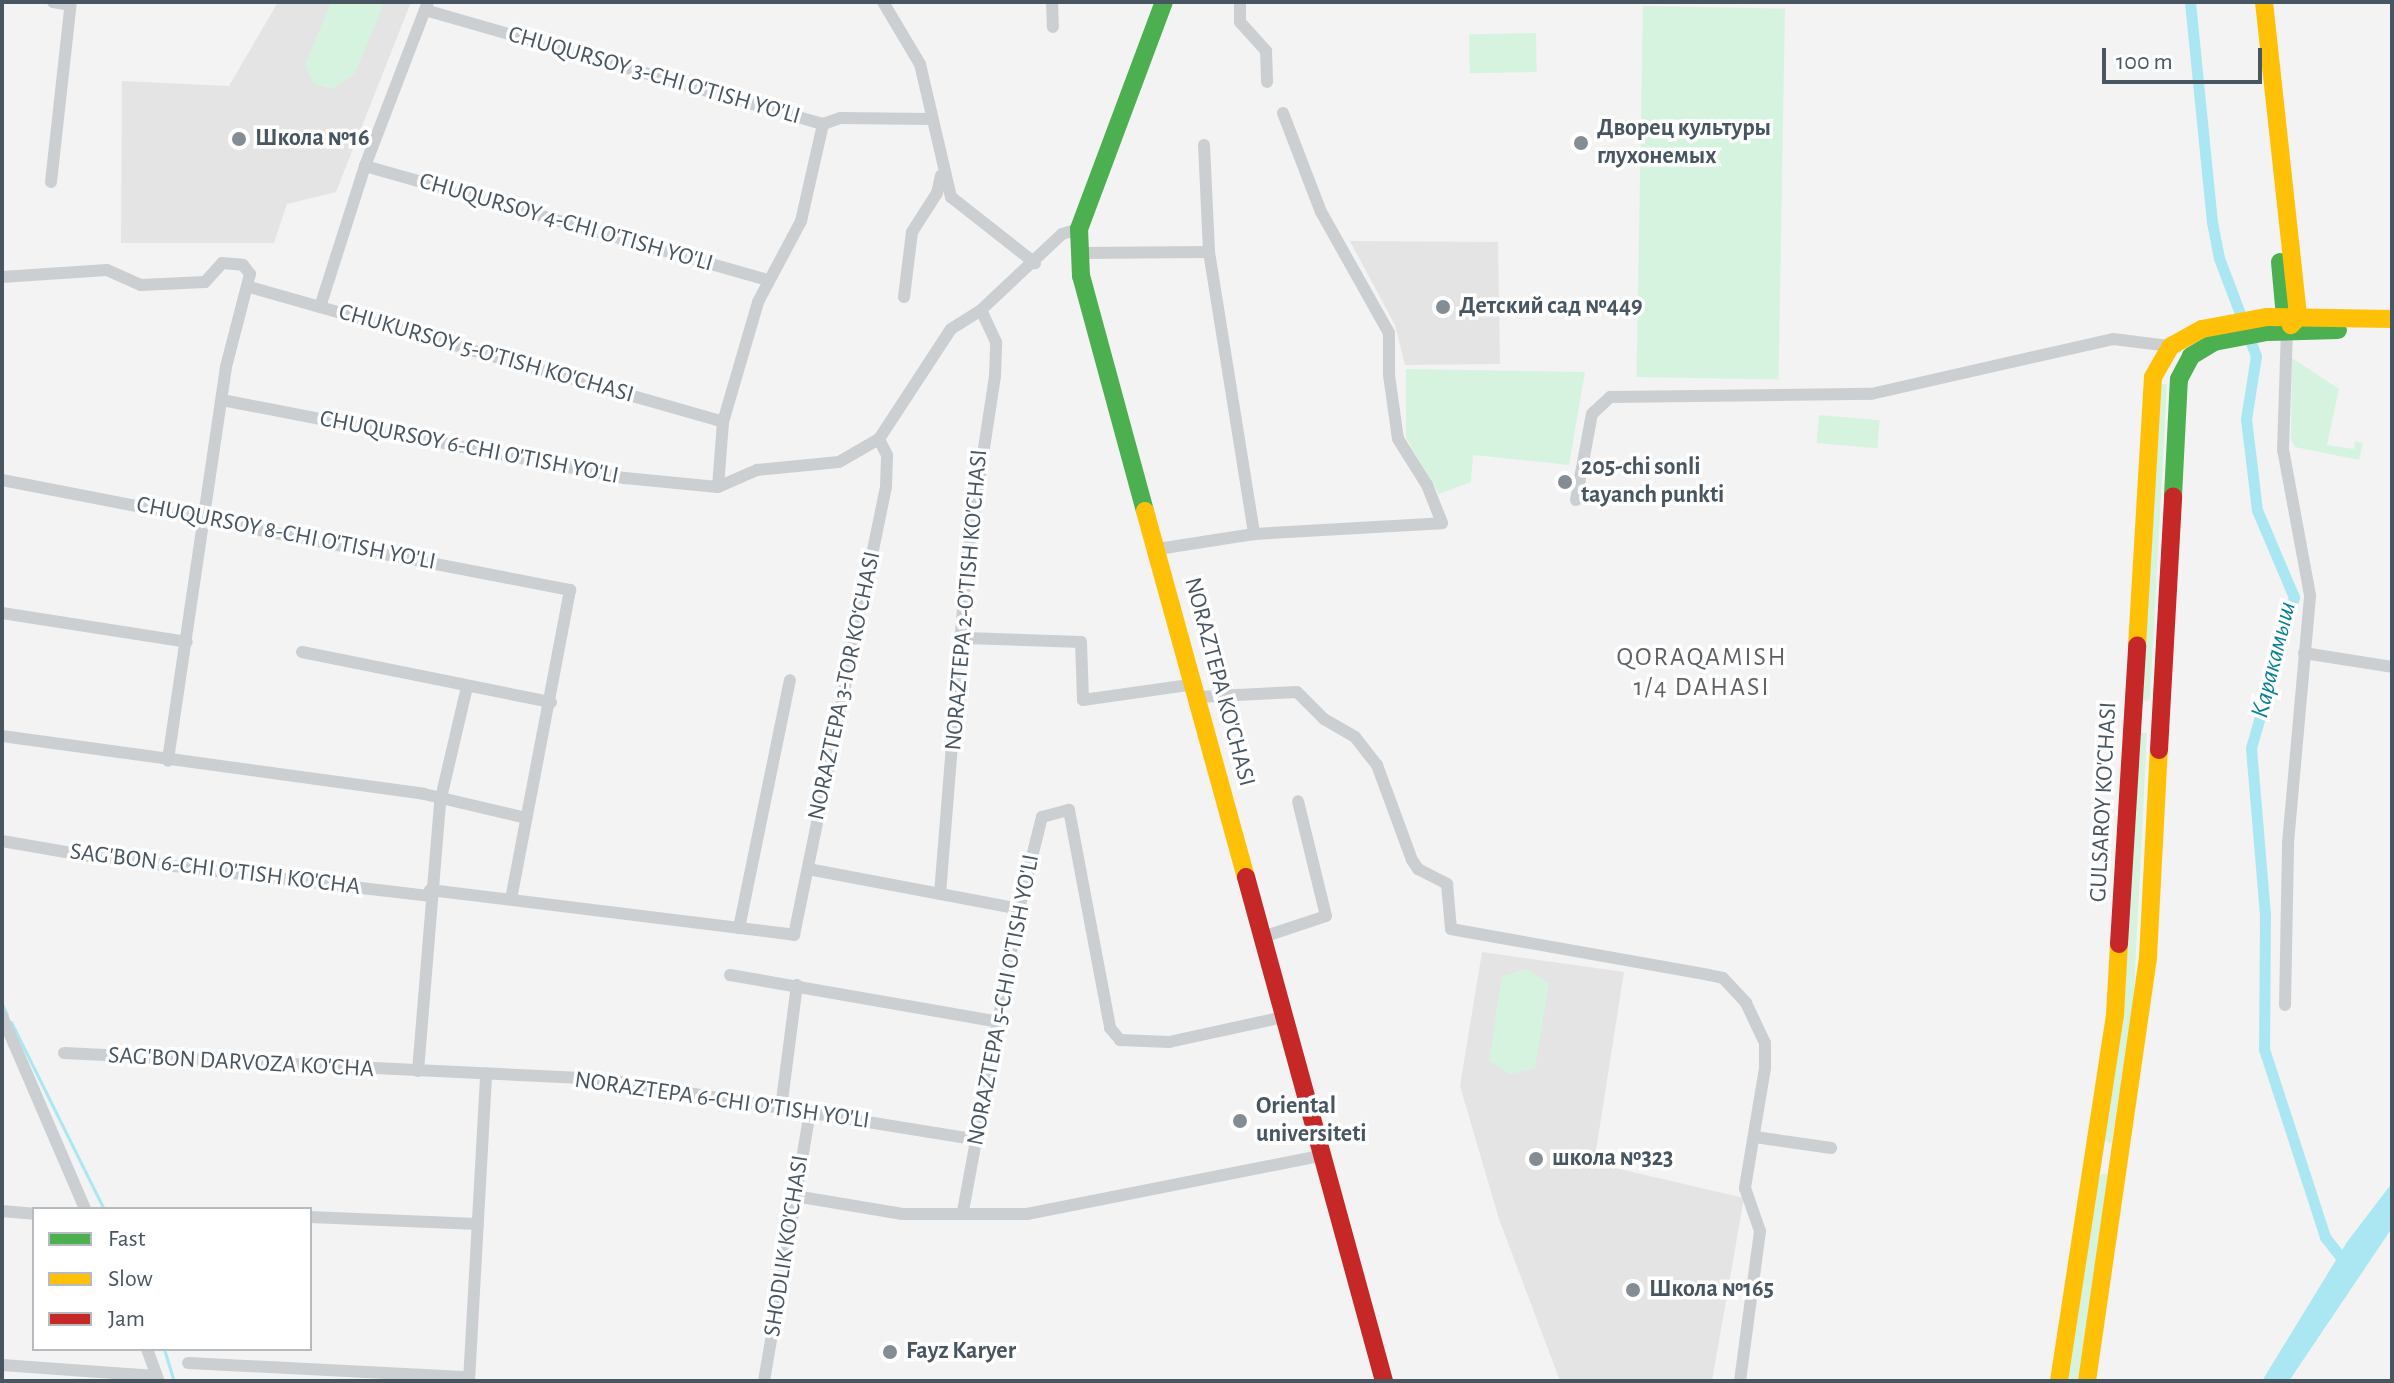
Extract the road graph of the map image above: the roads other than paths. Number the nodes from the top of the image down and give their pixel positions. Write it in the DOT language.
graph roads {
  1 [pos="53,2"];
  2 [pos="883,2"];
  3 [pos="1052,2"];
  4 [pos="1164,2"];
  5 [pos="1240,2"];
  6 [pos="2253,2"];
  7 [pos="2264,2"];
  8 [pos="71,4"];
  9 [pos="427,6"];
  10 [pos="1053,27"];
  11 [pos="1267,82"];
  12 [pos="1283,113"];
  13 [pos="931,119"];
  14 [pos="823,124"];
  15 [pos="1204,145"];
  16 [pos="365,166"];
  17 [pos="941,175"];
  18 [pos="51,182"];
  19 [pos="1079,229"];
  20 [pos="1209,252"];
  21 [pos="1078,253"];
  22 [pos="1035,263"];
  23 [pos="2,277"];
  24 [pos="767,280"];
  25 [pos="250,287"];
  26 [pos="904,297"];
  27 [pos="320,307"];
  28 [pos="981,310"];
  29 [pos="2392,319"];
  30 [pos="2280,323"];
  31 [pos="2392,329"];
  32 [pos="2222,333"];
  33 [pos="2171,346"];
  34 [pos="2196,352"];
  35 [pos="222,400"];
  36 [pos="723,422"];
  37 [pos="879,439"];
  38 [pos="2,480"];
  39 [pos="718,487"];
  40 [pos="1576,500"];
  41 [pos="208,516"];
  42 [pos="1254,534"];
  43 [pos="1158,549"];
  44 [pos="2,613"];
  45 [pos="965,638"];
  46 [pos="187,642"];
  47 [pos="302,652"];
  48 [pos="2304,653"];
  49 [pos="2392,667"];
  50 [pos="790,680"];
  51 [pos="467,687"];
  52 [pos="1197,690"];
  53 [pos="551,702"];
  54 [pos="2132,715"];
  55 [pos="2161,717"];
  56 [pos="2,736"];
  57 [pos="168,761"];
  58 [pos="1298,801"];
  59 [pos="440,802"];
  60 [pos="526,818"];
  61 [pos="2,841"];
  62 [pos="808,869"];
  63 [pos="429,893"];
  64 [pos="940,894"];
  65 [pos="511,898"];
  66 [pos="1019,909"];
  67 [pos="739,928"];
  68 [pos="794,935"];
  69 [pos="1263,937"];
  70 [pos="730,975"];
  71 [pos="797,985"];
  72 [pos="2285,1005"];
  73 [pos="2,1016"];
  74 [pos="1284,1017"];
  75 [pos="998,1022"];
  76 [pos="64,1053"];
  77 [pos="418,1071"];
  78 [pos="486,1073"];
  79 [pos="781,1108"];
  80 [pos="810,1112"];
  81 [pos="1755,1137"];
  82 [pos="978,1140"];
  83 [pos="1831,1148"];
  84 [pos="1321,1156"];
  85 [pos="2094,1156"];
  86 [pos="2121,1160"];
  87 [pos="795,1196"];
  88 [pos="84,1207"];
  89 [pos="2,1211"];
  90 [pos="963,1211"];
  91 [pos="32,1214"];
  92 [pos="312,1217"];
  93 [pos="478,1224"];
  94 [pos="148,1351"];
  95 [pos="188,1363"];
  96 [pos="2,1365"];
  97 [pos="157,1378"];
  98 [pos="469,1379"];
  99 [pos="764,1381"];
  100 [pos="1384,1381"];
  101 [pos="1740,1381"];
  102 [pos="2059,1381"];
  103 [pos="2087,1381"];
  1 -- 8 [label="street"];
  2 -- 13 [label="street"];
  3 -- 10 [label="street"];
  4 -- 19 [label="main road, NORAZTEPA KO'CHASI"];
  5 -- 11 [label="street"];
  6 -- 30 [label="main road"];
  7 -- 30 [label="main road"];
  8 -- 18 [label="street"];
  9 -- 14 [label="street, CHUQURSOY 3-CHI O'TISH YO'LI"];
  9 -- 16 [label="street"];
  12 -- 42 [label="street"];
  13 -- 14 [label="street, CHUQURSOY 3-CHI O'TISH YO'LI"];
  13 -- 17 [label="street"];
  14 -- 24 [label="street"];
  15 -- 20 [label="street"];
  16 -- 24 [label="street, CHUQURSOY 4-CHI O'TISH YO'LI"];
  16 -- 27 [label="street"];
  17 -- 22 [label="street"];
  17 -- 26 [label="street"];
  19 -- 21 [label="main road, NORAZTEPA KO'CHASI"];
  19 -- 22 [label="street"];
  20 -- 21 [label="street"];
  20 -- 42 [label="street"];
  21 -- 43 [label="main road, NORAZTEPA KO'CHASI"];
  22 -- 28 [label="street"];
  23 -- 25 [label="street"];
  24 -- 36 [label="street"];
  25 -- 27 [label="street, CHUKURSOY 5-O'TISH KO'CHASI"];
  25 -- 35 [label="street"];
  27 -- 36 [label="street, CHUKURSOY 5-O'TISH KO'CHASI"];
  28 -- 37 [label="street"];
  28 -- 45 [label="street, NORAZTEPA 2-O'TISH KO'CHASI"];
  29 -- 30 [label="main road"];
  30 -- 31 [label="main road"];
  30 -- 32 [label="main road"];
  30 -- 48 [label="street"];
  32 -- 33 [label="main road"];
  32 -- 34 [label="main road"];
  33 -- 34 [label="street"];
  33 -- 40 [label="street"];
  33 -- 54 [label="main road, GULSAROY KO'CHASI"];
  34 -- 55 [label="main road"];
  35 -- 39 [label="street, CHUQURSOY 6-CHI O'TISH YO'LI"];
  35 -- 41 [label="street"];
  36 -- 39 [label="street"];
  37 -- 39 [label="street"];
  37 -- 62 [label="street, NORAZTEPA 3-TOR KO‘CHASI"];
  38 -- 41 [label="street, CHUQURSOY 8-CHI O'TISH YO'LI"];
  41 -- 46 [label="street"];
  41 -- 53 [label="street, CHUQURSOY 8-CHI O'TISH YO'LI"];
  42 -- 43 [label="street"];
  43 -- 52 [label="main road, NORAZTEPA KO'CHASI"];
  44 -- 46 [label="street"];
  45 -- 52 [label="street"];
  45 -- 64 [label="street, NORAZTEPA 2-O'TISH KO'CHASI"];
  46 -- 57 [label="street"];
  47 -- 51 [label="street"];
  48 -- 49 [label="street"];
  48 -- 72 [label="street"];
  50 -- 67 [label="street"];
  51 -- 53 [label="street"];
  51 -- 59 [label="street"];
  52 -- 69 [label="main road, NORAZTEPA KO'CHASI"];
  52 -- 81 [label="street"];
  53 -- 60 [label="street"];
  54 -- 55 [label="main road"];
  54 -- 85 [label="main road, GULSAROY KO'CHASI"];
  55 -- 86 [label="main road"];
  56 -- 57 [label="street"];
  57 -- 59 [label="street"];
  58 -- 69 [label="street"];
  59 -- 60 [label="street"];
  59 -- 63 [label="street"];
  60 -- 65 [label="street"];
  61 -- 63 [label="street, SAG'BON 6-CHI O'TISH KO'CHA"];
  62 -- 64 [label="street"];
  62 -- 68 [label="street, NORAZTEPA 3-TOR KO‘CHASI"];
  63 -- 65 [label="street, SAG'BON 6-CHI O'TISH KO'CHA"];
  63 -- 77 [label="street"];
  64 -- 66 [label="street"];
  65 -- 67 [label="street, SAG'BON 6-CHI O'TISH KO'CHA"];
  66 -- 74 [label="street, NORAZTEPA 5-CHI O'TISH YO'LI"];
  66 -- 75 [label="street, NORAZTEPA 5-CHI O'TISH YO'LI"];
  67 -- 68 [label="street, SAG'BON 6-CHI O'TISH KO'CHA"];
  69 -- 74 [label="main road, NORAZTEPA KO'CHASI"];
  70 -- 71 [label="street"];
  71 -- 75 [label="street"];
  71 -- 79 [label="street"];
  73 -- 88 [label="street"];
  74 -- 84 [label="main road, NORAZTEPA KO'CHASI"];
  75 -- 82 [label="street, NORAZTEPA 5-CHI O'TISH YO'LI"];
  76 -- 77 [label="street, SAG'BON DARVOZA KO'CHA"];
  77 -- 78 [label="street, NORAZTEPA 6-CHI O'TISH YO'LI"];
  78 -- 79 [label="street, NORAZTEPA 6-CHI O'TISH YO'LI"];
  78 -- 93 [label="street"];
  79 -- 80 [label="street, NORAZTEPA 6-CHI O'TISH YO'LI"];
  80 -- 82 [label="street, NORAZTEPA 6-CHI O'TISH YO'LI"];
  80 -- 87 [label="street, SHODLIK KO'CHASI"];
  81 -- 83 [label="street"];
  81 -- 101 [label="street"];
  82 -- 90 [label="street, NORAZTEPA 5-CHI O'TISH YO'LI"];
  84 -- 90 [label="street"];
  84 -- 100 [label="main road, NORAZTEPA KO'CHASI"];
  85 -- 86 [label="main road"];
  85 -- 102 [label="main road, GULSAROY KO'CHASI"];
  86 -- 103 [label="main road"];
  87 -- 90 [label="street"];
  87 -- 99 [label="street, SHODLIK KO'CHASI"];
  89 -- 91 [label="street"];
  92 -- 93 [label="street"];
  93 -- 98 [label="street"];
  94 -- 97 [label="street"];
  95 -- 98 [label="street"];
  96 -- 97 [label="street"];
}
